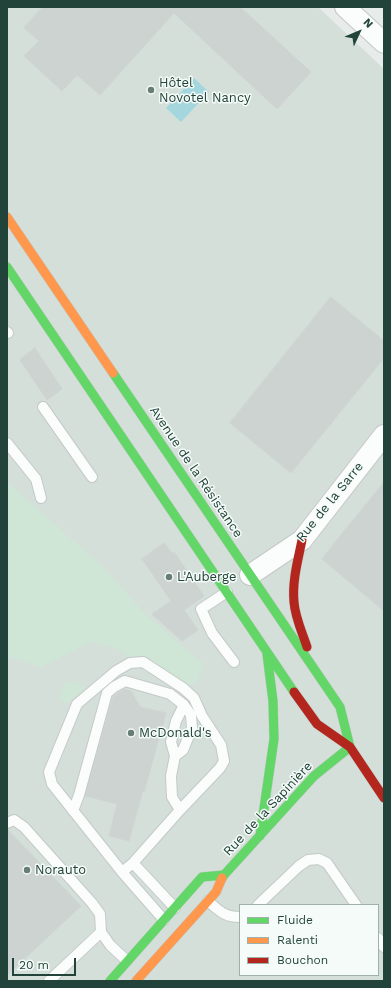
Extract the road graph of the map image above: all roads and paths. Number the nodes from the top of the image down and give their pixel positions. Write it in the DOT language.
graph roads {
  1 [pos="345,7"];
  2 [pos="384,43"];
  3 [pos="7,217"];
  4 [pos="7,267"];
  5 [pos="43,407"];
  6 [pos="384,435"];
  7 [pos="7,443"];
  8 [pos="146,473"];
  9 [pos="92,477"];
  10 [pos="165,485"];
  11 [pos="40,498"];
  12 [pos="302,540"];
  13 [pos="245,576"];
  14 [pos="227,592"];
  15 [pos="267,651"];
  16 [pos="234,662"];
  17 [pos="314,667"];
  18 [pos="184,705"];
  19 [pos="350,747"];
  20 [pos="175,756"];
  21 [pos="384,798"];
  22 [pos="73,810"];
  23 [pos="180,810"];
  24 [pos="7,823"];
  25 [pos="260,836"];
  26 [pos="133,863"];
  27 [pos="122,872"];
  28 [pos="224,875"];
  29 [pos="208,901"];
  30 [pos="259,904"];
  31 [pos="355,904"];
  32 [pos="175,908"];
  33 [pos="239,917"];
  34 [pos="164,920"];
  35 [pos="101,932"];
  36 [pos="127,962"];
  37 [pos="151,965"];
  38 [pos="49,981"];
  39 [pos="110,981"];
  40 [pos="136,981"];
  41 [pos="142,981"];
  1 -- 2 [label="street"];
  3 -- 13 [label="main road, Avenue de la Résistance"];
  4 -- 8 [label="main road, Avenue de la Résistance"];
  5 -- 9 [label="lane"];
  6 -- 12 [label="street, Rue de la Sarre"];
  7 -- 11 [label="lane"];
  8 -- 10 [label="main road"];
  8 -- 14 [label="main road, Avenue de la Résistance"];
  12 -- 13 [label="street, Rue de la Sarre"];
  12 -- 17 [label="main road"];
  13 -- 17 [label="main road, Avenue de la Résistance"];
  14 -- 15 [label="main road, Avenue de la Résistance"];
  14 -- 16 [label="lane"];
  15 -- 19 [label="main road, Avenue de la Résistance"];
  15 -- 25 [label="main road"];
  17 -- 19 [label="main road, Avenue de la Résistance"];
  18 -- 20 [label="lane"];
  18 -- 20 [label="lane"];
  18 -- 22 [label="lane"];
  19 -- 21 [label="main road, Avenue de la Résistance"];
  19 -- 25 [label="main road, Rue de la Sapinière"];
  20 -- 23 [label="lane"];
  22 -- 23 [label="lane"];
  22 -- 27 [label="lane"];
  23 -- 26 [label="lane"];
  24 -- 35 [label="lane"];
  25 -- 28 [label="main road, Rue de la Sapinière"];
  26 -- 27 [label="lane"];
  26 -- 32 [label="lane"];
  27 -- 34 [label="lane"];
  28 -- 29 [label="main road, Rue de la Sapinière"];
  28 -- 32 [label="main road, Rue de la Sapinière"];
  29 -- 33 [label="lane"];
  29 -- 37 [label="main road, Rue de la Sapinière"];
  30 -- 31 [label="lane"];
  32 -- 34 [label="main road, Rue de la Sapinière"];
  34 -- 36 [label="main road, Rue de la Sapinière"];
  35 -- 36 [label="lane"];
  35 -- 38 [label="lane"];
  36 -- 39 [label="main road, Rue de la Sapinière"];
  37 -- 40 [label="main road, Rue de la Sapinière"];
  37 -- 41 [label="main road"];
}
